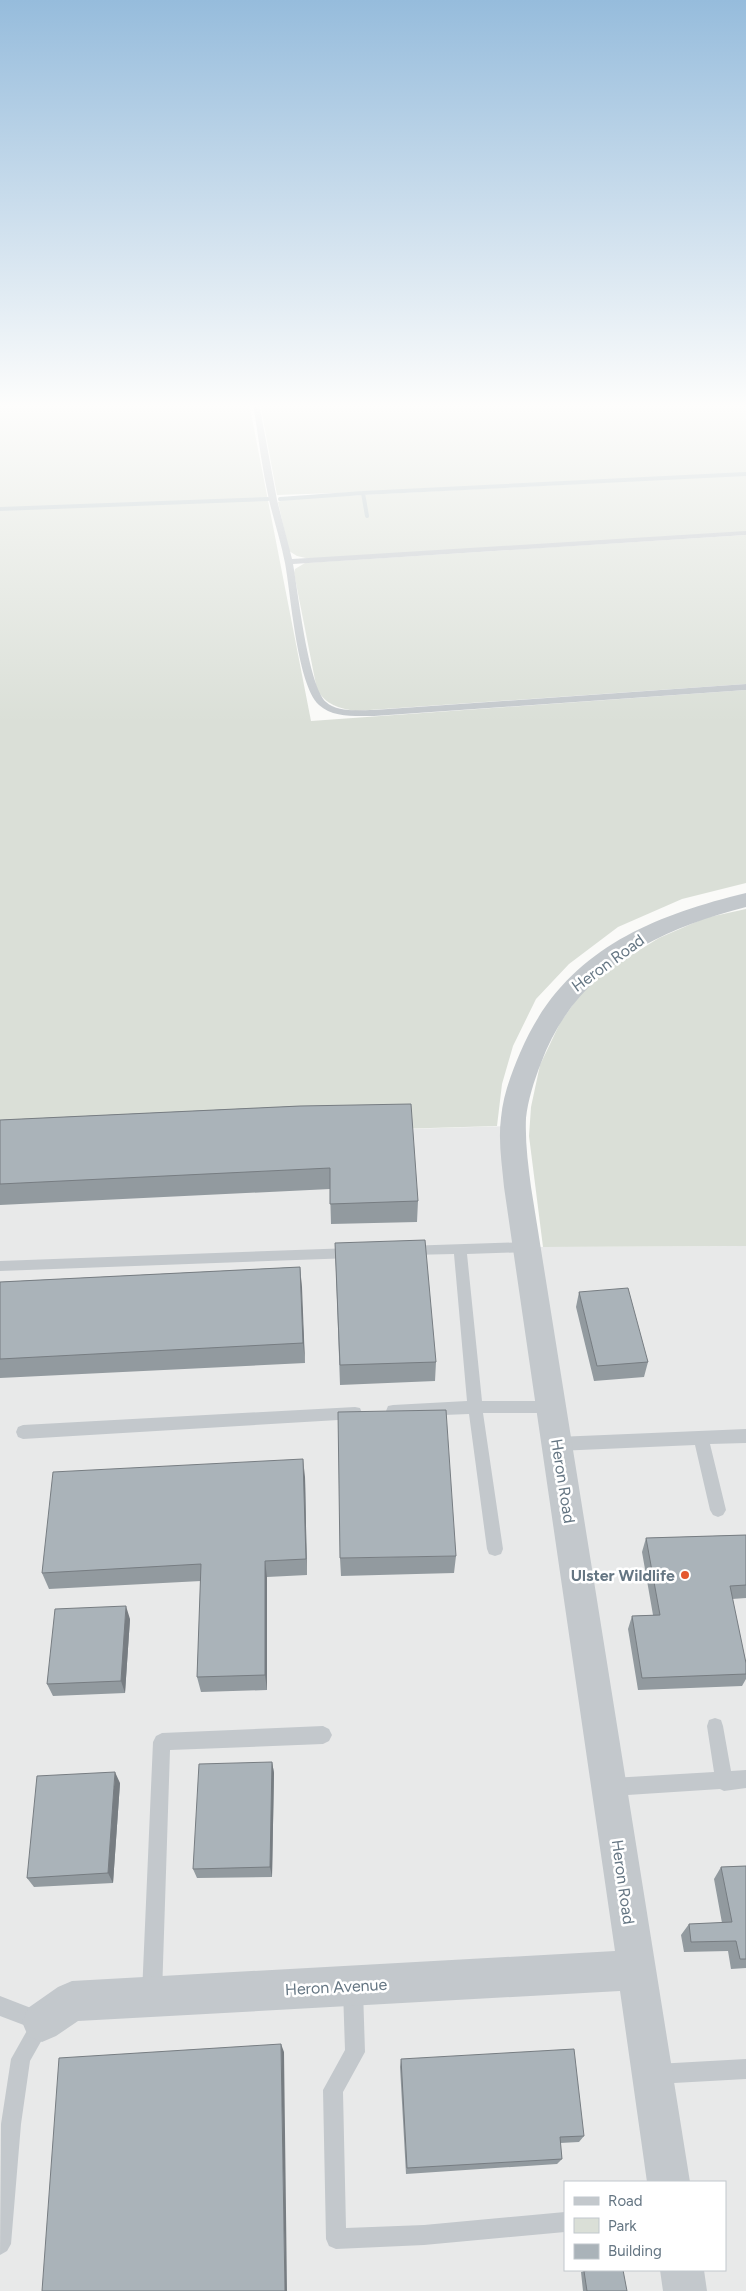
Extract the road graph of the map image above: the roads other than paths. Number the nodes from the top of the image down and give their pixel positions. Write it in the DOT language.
graph roads {
  1 [pos="275,510"];
  2 [pos="746,534"];
  3 [pos="289,562"];
  4 [pos="746,686"];
  5 [pos="746,900"];
  6 [pos="460,1248"];
  7 [pos="528,1248"];
  8 [pos="401,1251"];
  9 [pos="362,1252"];
  10 [pos="0,1266"];
  11 [pos="552,1406"];
  12 [pos="475,1407"];
  13 [pos="23,1432"];
  14 [pos="746,1436"];
  15 [pos="701,1438"];
  16 [pos="557,1444"];
  17 [pos="718,1510"];
  18 [pos="495,1549"];
  19 [pos="715,1726"];
  20 [pos="323,1735"];
  21 [pos="746,1779"];
  22 [pos="724,1782"];
  23 [pos="609,1788"];
  24 [pos="636,1970"];
  25 [pos="353,1986"];
  26 [pos="152,1996"];
  27 [pos="0,2006"];
  28 [pos="42,2022"];
  29 [pos="746,2069"];
  30 [pos="652,2074"];
  31 [pos="669,2181"];
  32 [pos="564,2222"];
  33 [pos="0,2244"];
  34 [pos="682,2271"];
  35 [pos="685,2291"];
  1 -- 3 [label="lane"];
  2 -- 3 [label="lane"];
  3 -- 4 [label="lane"];
  5 -- 7 [label="street, Heron Road"];
  6 -- 7 [label="lane"];
  6 -- 8 [label="lane"];
  6 -- 12 [label="lane"];
  7 -- 11 [label="street, Heron Road"];
  9 -- 10 [label="lane"];
  11 -- 12 [label="lane"];
  11 -- 16 [label="street, Heron Road"];
  12 -- 13 [label="lane"];
  12 -- 18 [label="lane"];
  14 -- 15 [label="lane"];
  15 -- 16 [label="lane"];
  15 -- 17 [label="lane"];
  16 -- 23 [label="street, Heron Road"];
  19 -- 22 [label="lane"];
  20 -- 26 [label="lane"];
  21 -- 22 [label="lane"];
  22 -- 23 [label="lane"];
  23 -- 24 [label="street, Heron Road"];
  24 -- 25 [label="street, Heron Avenue"];
  24 -- 30 [label="street, Heron Road"];
  25 -- 26 [label="street, Heron Avenue"];
  25 -- 32 [label="lane"];
  26 -- 28 [label="street, Heron Avenue"];
  27 -- 28 [label="lane"];
  28 -- 33 [label="lane"];
  29 -- 30 [label="lane"];
  30 -- 31 [label="street, Heron Road"];
  34 -- 35 [label="street"];
}
